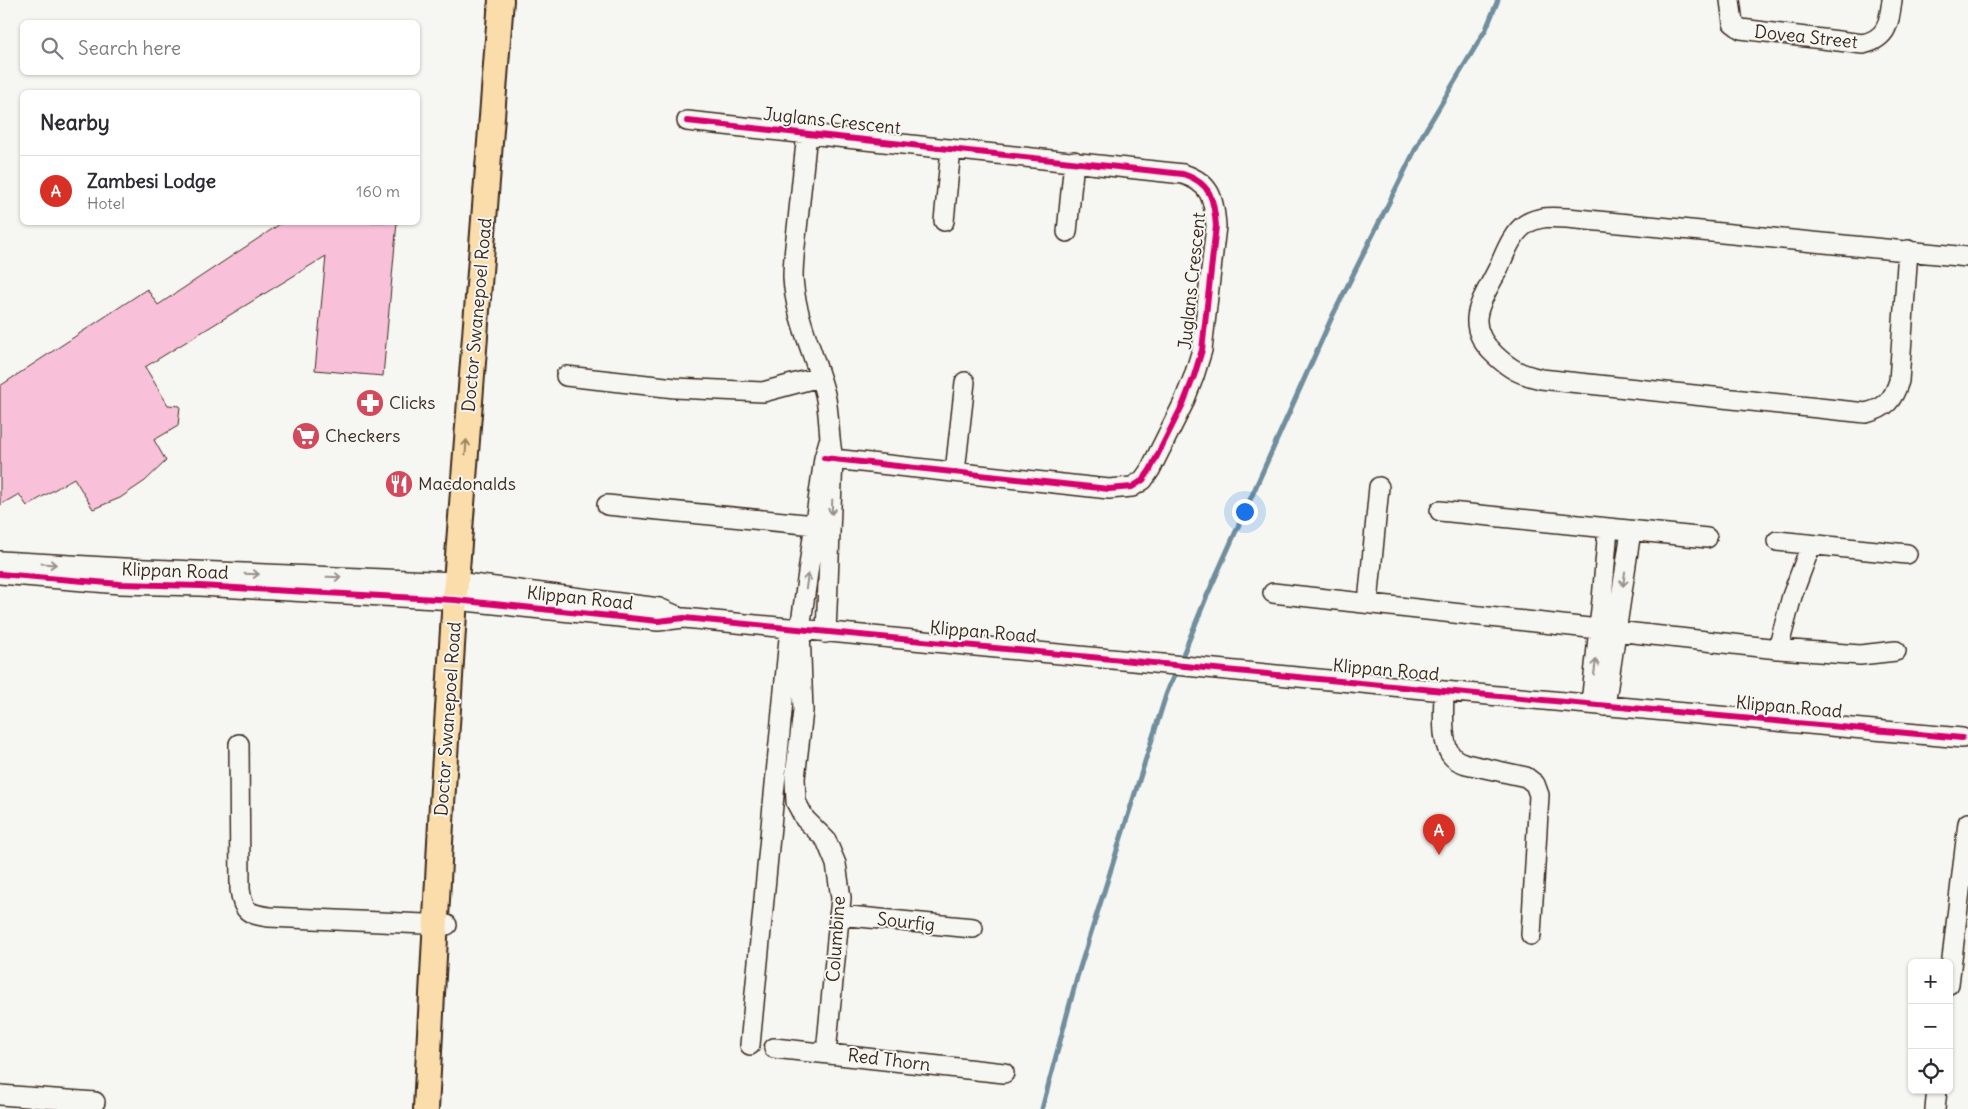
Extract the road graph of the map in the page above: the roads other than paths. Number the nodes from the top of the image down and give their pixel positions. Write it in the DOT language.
graph roads {
  1 [pos="501,0"];
  2 [pos="506,0"];
  3 [pos="1730,0"];
  4 [pos="1892,0"];
  5 [pos="687,121"];
  6 [pos="807,133"];
  7 [pos="951,149"];
  8 [pos="1074,161"];
  9 [pos="944,221"];
  10 [pos="1066,232"];
  11 [pos="1908,250"];
  12 [pos="1968,257"];
  13 [pos="566,376"];
  14 [pos="820,377"];
  15 [pos="965,382"];
  16 [pos="829,452"];
  17 [pos="955,472"];
  18 [pos="1379,487"];
  19 [pos="607,505"];
  20 [pos="1440,510"];
  21 [pos="815,525"];
  22 [pos="1608,528"];
  23 [pos="1631,531"];
  24 [pos="1707,538"];
  25 [pos="1777,541"];
  26 [pos="1811,544"];
  27 [pos="1908,554"];
  28 [pos="0,561"];
  29 [pos="186,571"];
  30 [pos="0,574"];
  31 [pos="121,576"];
  32 [pos="200,586"];
  33 [pos="463,592"];
  34 [pos="1273,593"];
  35 [pos="1368,603"];
  36 [pos="795,629"];
  37 [pos="1607,631"];
  38 [pos="826,633"];
  39 [pos="1778,649"];
  40 [pos="1896,651"];
  41 [pos="1444,691"];
  42 [pos="1598,705"];
  43 [pos="1966,738"];
  44 [pos="239,744"];
  45 [pos="1968,823"];
  46 [pos="839,915"];
  47 [pos="441,925"];
  48 [pos="973,928"];
  49 [pos="1531,935"];
  50 [pos="1952,959"];
  51 [pos="750,1045"];
  52 [pos="774,1048"];
  53 [pos="826,1053"];
  54 [pos="1004,1073"];
  55 [pos="1937,1094"];
  56 [pos="0,1095"];
  57 [pos="95,1102"];
  58 [pos="54,1104"];
  59 [pos="426,1109"];
  60 [pos="437,1109"];
  61 [pos="1935,1109"];
  33 -- 1 [label="main road, Doctor Swanepoel Road, one-way"];
  2 -- 33 [label="main road, Doctor Swanepoel Road"];
  3 -- 4 [label="street, Dovea Street"];
  5 -- 6 [label="street, Juglans Crescent"];
  6 -- 7 [label="street, Juglans Crescent"];
  6 -- 14 [label="street"];
  7 -- 8 [label="street, Juglans Crescent"];
  7 -- 9 [label="street"];
  8 -- 10 [label="street"];
  8 -- 17 [label="street, Juglans Crescent"];
  11 -- 11 [label="street"];
  11 -- 12 [label="street"];
  13 -- 14 [label="street"];
  14 -- 16 [label="street"];
  15 -- 17 [label="street"];
  16 -- 17 [label="street, Juglans Crescent"];
  16 -- 21 [label="street"];
  16 -- 38 [label="street, one-way"];
  18 -- 35 [label="street"];
  19 -- 21 [label="street"];
  20 -- 22 [label="street"];
  36 -- 21 [label="street, one-way"];
  22 -- 23 [label="street"];
  22 -- 37 [label="street"];
  23 -- 24 [label="street"];
  23 -- 37 [label="street, one-way"];
  25 -- 26 [label="street"];
  26 -- 27 [label="street"];
  26 -- 39 [label="street"];
  28 -- 31 [label="street, Klippan Road, one-way"];
  29 -- 31 [label="street, Klippan Road"];
  29 -- 32 [label="street"];
  29 -- 33 [label="street, Klippan Road, one-way"];
  30 -- 31 [label="street, Klippan Road"];
  31 -- 32 [label="street, Klippan Road"];
  32 -- 33 [label="street, Klippan Road"];
  33 -- 36 [label="street, Klippan Road"];
  33 -- 47 [label="main road, Doctor Swanepoel Road"];
  34 -- 35 [label="street"];
  35 -- 37 [label="street"];
  36 -- 38 [label="street, Klippan Road"];
  36 -- 46 [label="street, Columbine"];
  36 -- 51 [label="street"];
  37 -- 39 [label="street"];
  37 -- 42 [label="street"];
  38 -- 41 [label="street, Klippan Road"];
  39 -- 40 [label="street"];
  41 -- 42 [label="street, Klippan Road"];
  41 -- 49 [label="street"];
  42 -- 43 [label="street, Klippan Road"];
  44 -- 47 [label="street"];
  45 -- 50 [label="street"];
  46 -- 48 [label="street, Sourfig"];
  46 -- 53 [label="street, Columbine"];
  47 -- 59 [label="main road, Doctor Swanepoel Road"];
  47 -- 60 [label="main road, Doctor Swanepoel Road"];
  52 -- 53 [label="street, Red Thorn"];
  53 -- 54 [label="street, Red Thorn"];
  55 -- 61 [label="street"];
  56 -- 58 [label="street"];
  57 -- 58 [label="street"];
}
